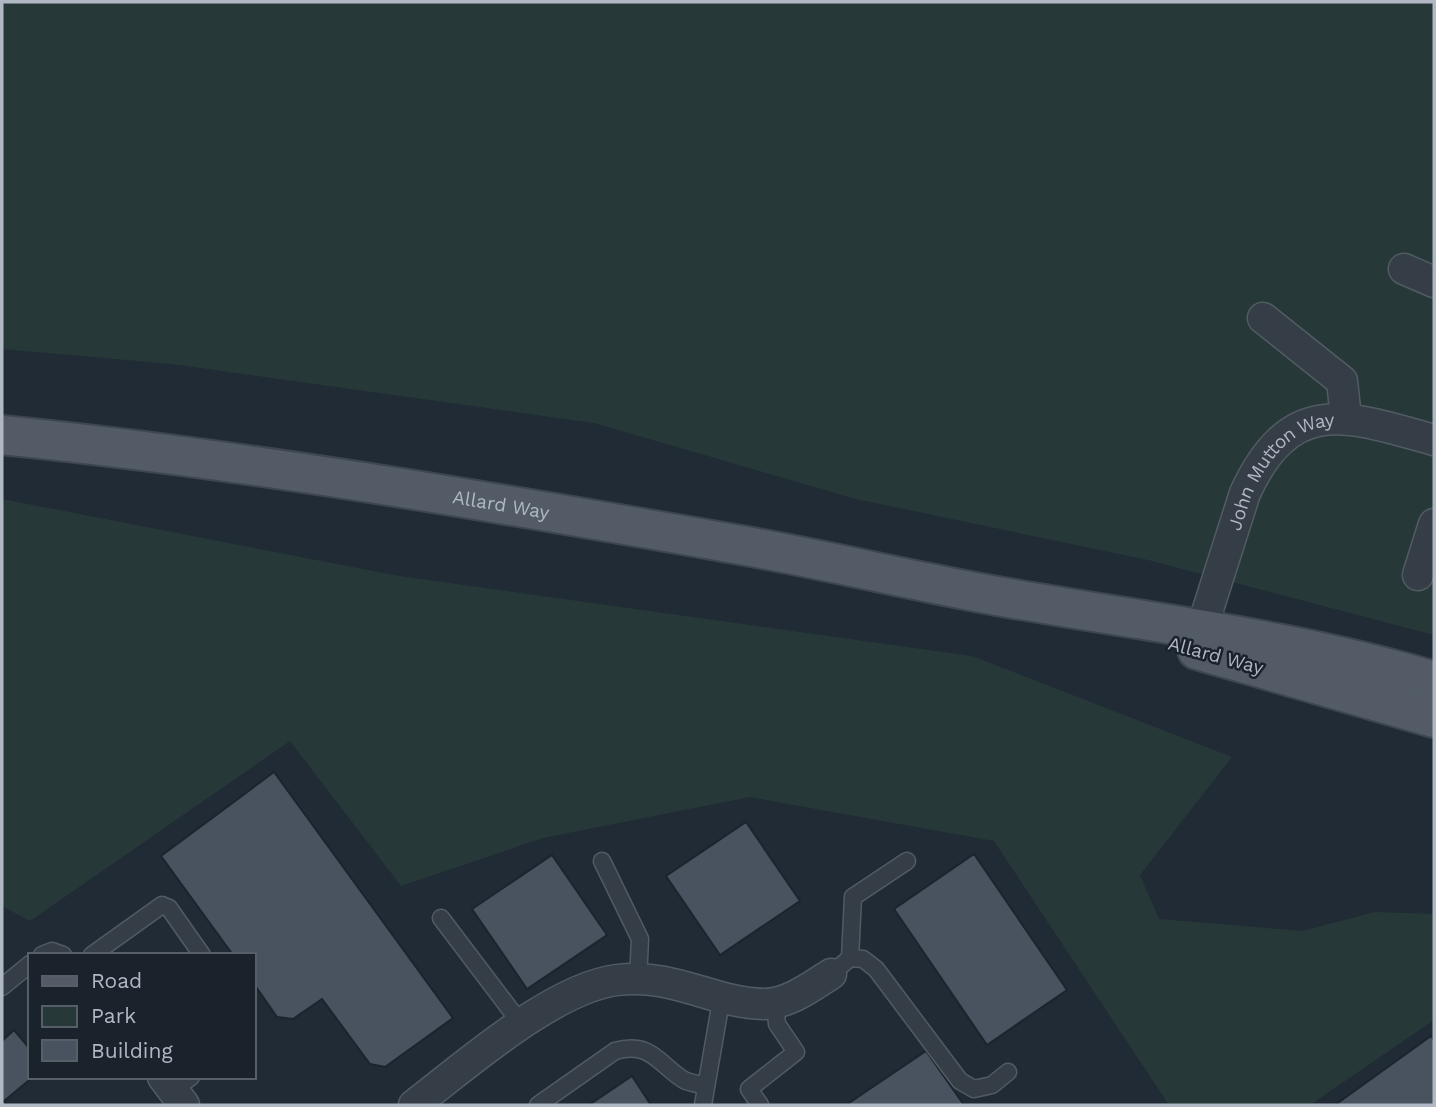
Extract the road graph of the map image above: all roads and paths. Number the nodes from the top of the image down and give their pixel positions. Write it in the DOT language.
graph roads {
  1 [pos="1404,269"];
  2 [pos="1434,282"];
  3 [pos="1263,318"];
  4 [pos="1346,418"];
  5 [pos="2,435"];
  6 [pos="1434,440"];
  7 [pos="1434,524"];
  8 [pos="1418,575"];
  9 [pos="997,596"];
  10 [pos="1202,628"];
  11 [pos="1434,681"];
  12 [pos="1434,718"];
  13 [pos="602,861"];
  14 [pos="907,861"];
  15 [pos="441,918"];
  16 [pos="95,953"];
  17 [pos="201,953"];
  18 [pos="28,966"];
  19 [pos="840,966"];
  20 [pos="638,979"];
  21 [pos="2,987"];
  22 [pos="722,995"];
  23 [pos="775,1002"];
  24 [pos="522,1025"];
  25 [pos="1008,1072"];
  26 [pos="706,1086"];
  27 [pos="414,1105"];
  28 [pos="538,1105"];
  29 [pos="703,1105"];
  30 [pos="760,1105"];
  1 -- 2 [label="street"];
  3 -- 4 [label="street"];
  4 -- 6 [label="street, John Mutton Way"];
  4 -- 10 [label="street, John Mutton Way"];
  5 -- 9 [label="main road, Allard Way"];
  7 -- 8 [label="street"];
  9 -- 10 [label="main road, Allard Way"];
  9 -- 12 [label="main road, Allard Way"];
  10 -- 11 [label="main road, Allard Way"];
  13 -- 20 [label="lane"];
  14 -- 19 [label="lane"];
  15 -- 24 [label="lane"];
  16 -- 17 [label="lane"];
  18 -- 21 [label="lane"];
  19 -- 23 [label="street"];
  19 -- 25 [label="lane"];
  20 -- 22 [label="street"];
  20 -- 24 [label="street"];
  22 -- 23 [label="street"];
  22 -- 26 [label="lane"];
  23 -- 30 [label="lane"];
  24 -- 27 [label="street"];
  26 -- 28 [label="lane"];
  26 -- 29 [label="lane"];
}
